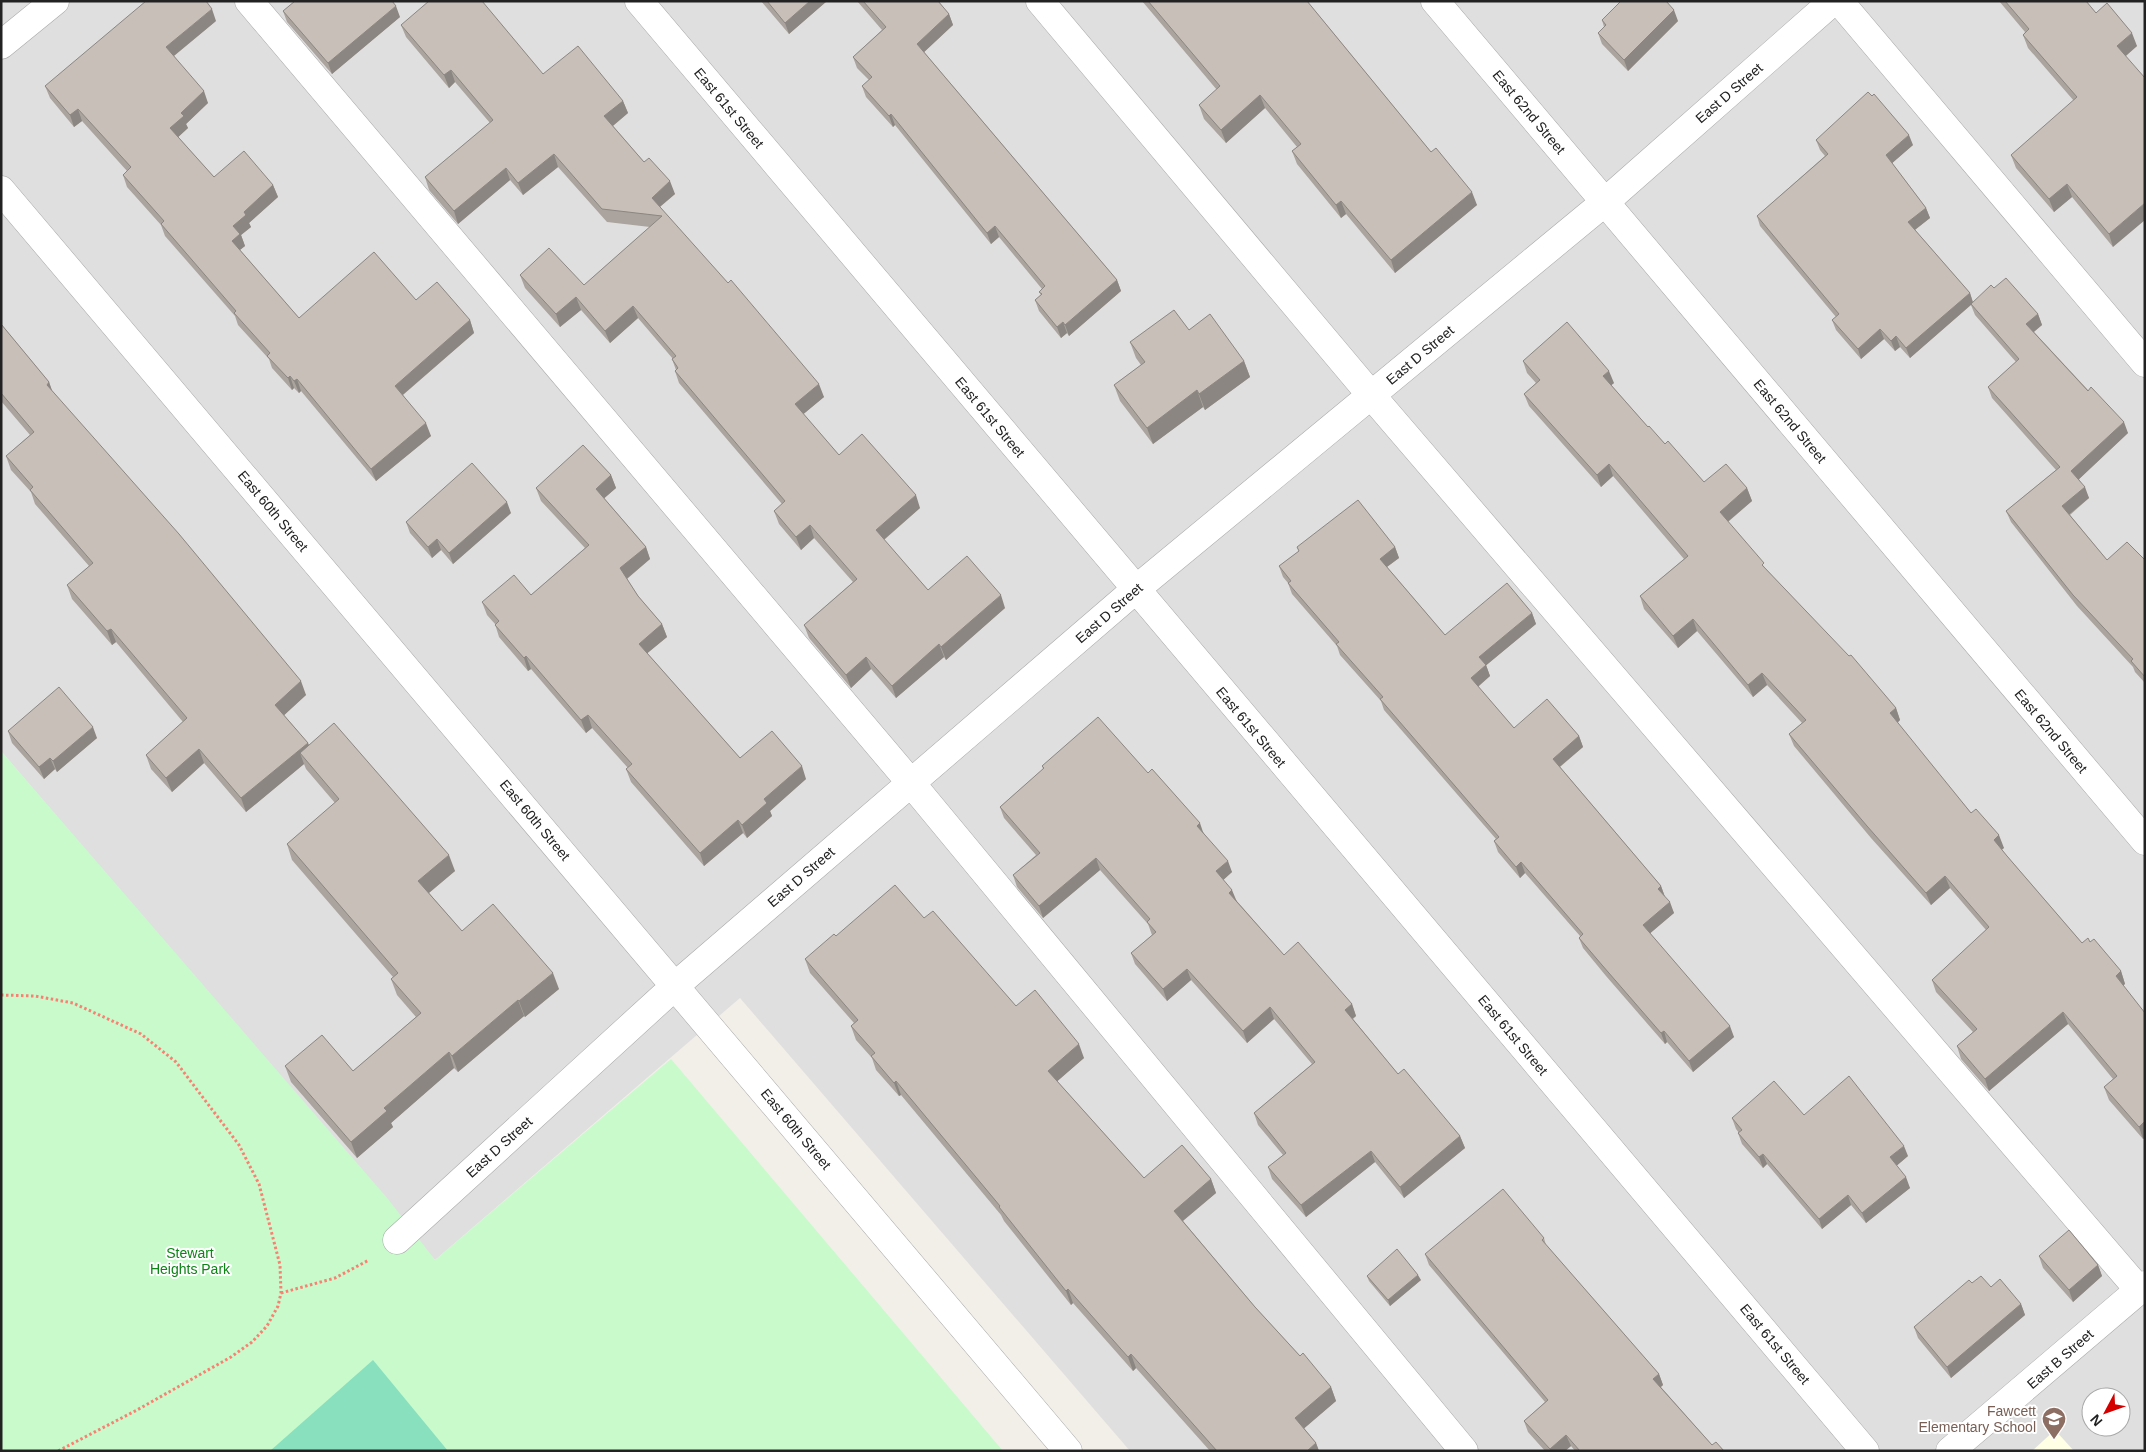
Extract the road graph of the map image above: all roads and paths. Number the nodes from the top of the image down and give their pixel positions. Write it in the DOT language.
graph roads {
  1 [pos="55,1"];
  2 [pos="249,1"];
  3 [pos="638,1"];
  4 [pos="1040,1"];
  5 [pos="1435,1"];
  6 [pos="1833,1"];
  7 [pos="1839,1"];
  8 [pos="1,45"];
  9 [pos="1,190"];
  10 [pos="1605,202"];
  11 [pos="2145,363"];
  12 [pos="1371,395"];
  13 [pos="1136,590"];
  14 [pos="911,783"];
  15 [pos="2145,841"];
  16 [pos="675,986"];
  17 [pos="1,995"];
  18 [pos="397,1240"];
  19 [pos="2142,1287"];
  20 [pos="281,1293"];
  21 [pos="58,1451"];
  22 [pos="1068,1451"];
  23 [pos="1464,1451"];
  24 [pos="1865,1451"];
  25 [pos="1950,1451"];
  1 -- 8 [label="street"];
  2 -- 14 [label="street"];
  3 -- 13 [label="street, East 61st Street"];
  4 -- 12 [label="street"];
  5 -- 10 [label="street, East 62nd Street"];
  6 -- 10 [label="street, East D Street"];
  7 -- 11 [label="street"];
  9 -- 16 [label="street, East 60th Street"];
  10 -- 12 [label="street, East D Street"];
  10 -- 15 [label="street, East 62nd Street"];
  12 -- 13 [label="street, East D Street"];
  12 -- 19 [label="street"];
  13 -- 14 [label="street, East D Street"];
  13 -- 24 [label="street, East 61st Street"];
  14 -- 16 [label="street, East D Street"];
  14 -- 23 [label="street"];
  16 -- 18 [label="street, East D Street"];
  16 -- 22 [label="street, East 60th Street"];
  17 -- 20 [label="path"];
  18 -- 20 [label="path"];
  19 -- 25 [label="street, East B Street"];
  20 -- 21 [label="path"];
}
